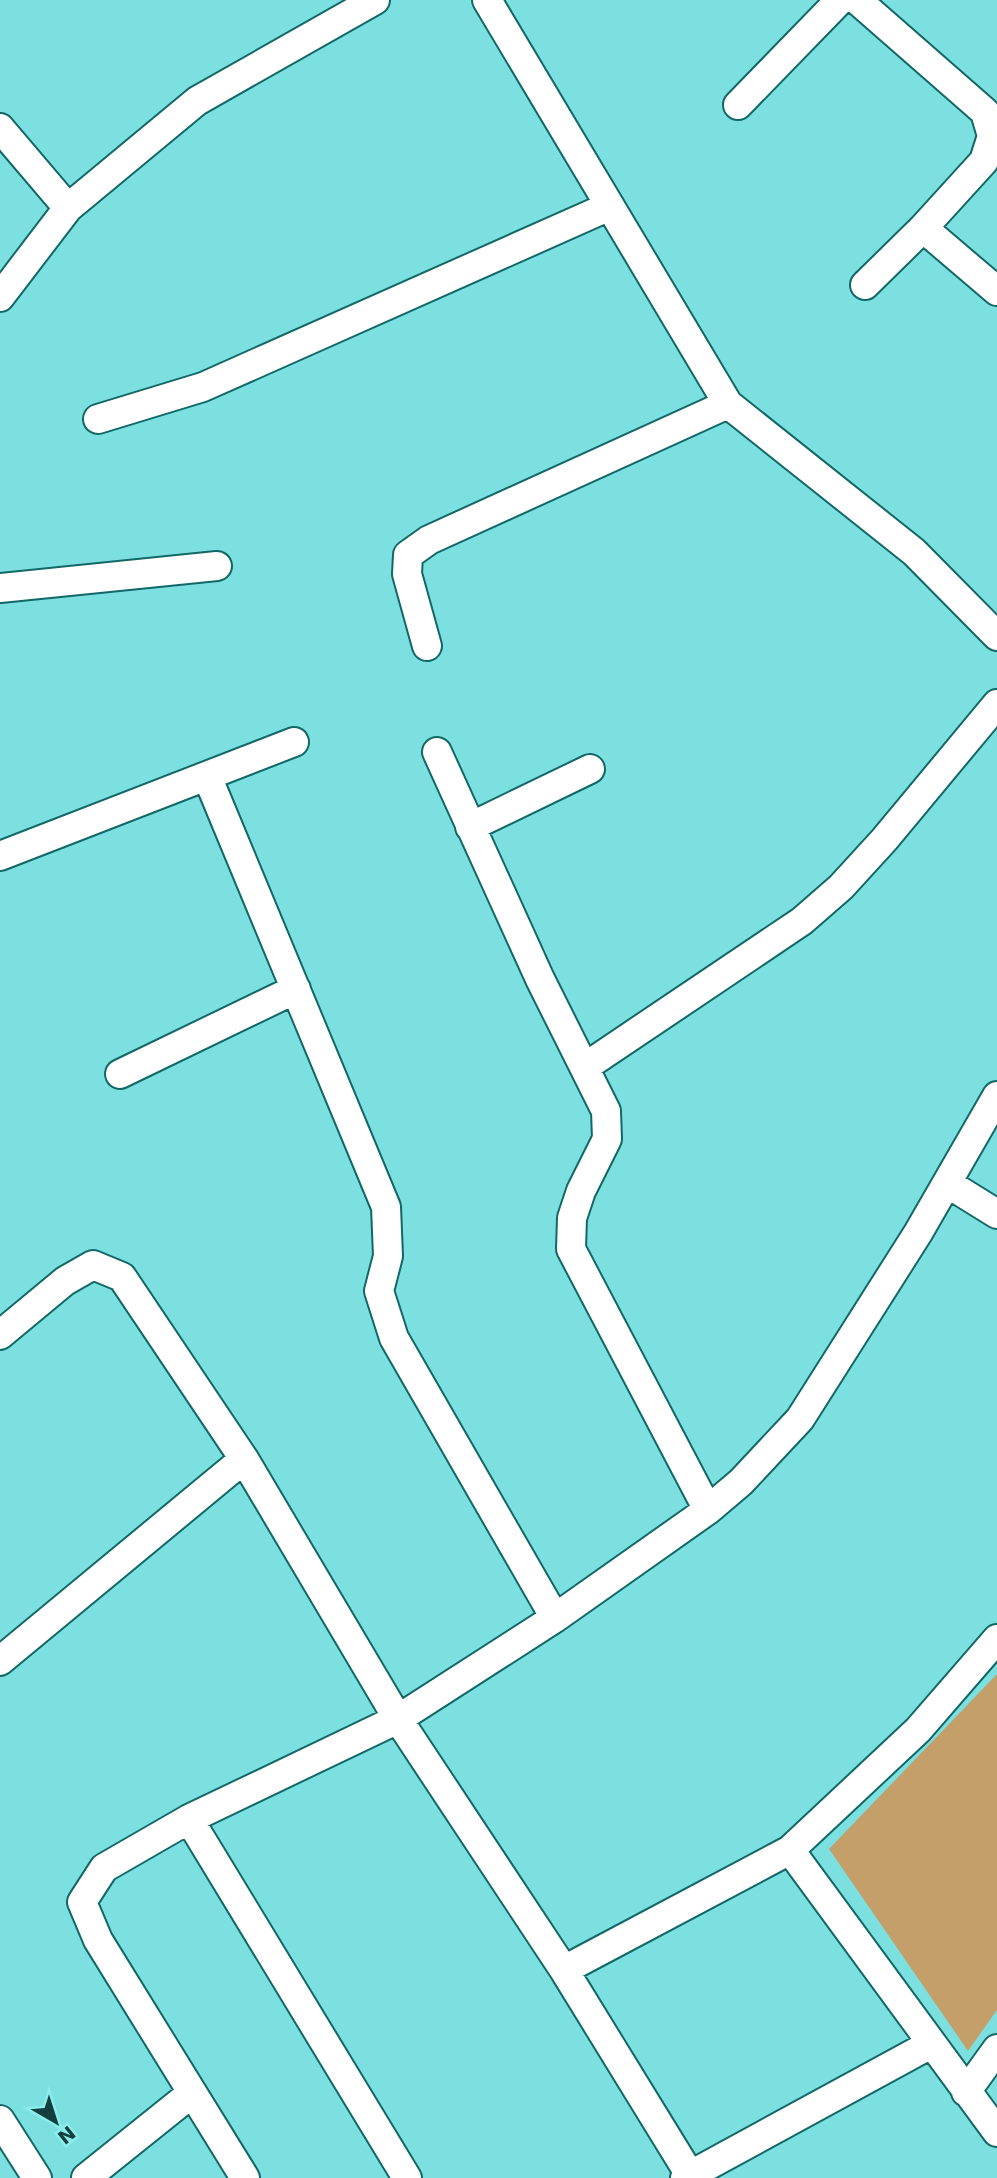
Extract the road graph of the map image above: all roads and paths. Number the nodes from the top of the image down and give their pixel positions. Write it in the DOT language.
graph roads {
  1 [pos="375,0"];
  2 [pos="486,0"];
  3 [pos="840,0"];
  4 [pos="857,0"];
  5 [pos="738,106"];
  6 [pos="0,128"];
  7 [pos="610,206"];
  8 [pos="68,208"];
  9 [pos="923,228"];
  10 [pos="865,285"];
  11 [pos="997,290"];
  12 [pos="0,297"];
  13 [pos="728,404"];
  14 [pos="98,419"];
  15 [pos="217,566"];
  16 [pos="0,588"];
  17 [pos="997,636"];
  18 [pos="427,646"];
  19 [pos="997,704"];
  20 [pos="294,742"];
  21 [pos="437,752"];
  22 [pos="590,769"];
  23 [pos="207,776"];
  24 [pos="470,827"];
  25 [pos="0,856"];
  26 [pos="296,989"];
  27 [pos="585,1067"];
  28 [pos="120,1074"];
  29 [pos="997,1096"];
  30 [pos="947,1183"];
  31 [pos="997,1214"];
  32 [pos="0,1335"];
  33 [pos="244,1459"];
  34 [pos="708,1510"];
  35 [pos="555,1618"];
  36 [pos="997,1639"];
  37 [pos="0,1661"];
  38 [pos="398,1719"];
  39 [pos="189,1819"];
  40 [pos="790,1850"];
  41 [pos="564,1970"];
  42 [pos="931,2044"];
  43 [pos="997,2049"];
  44 [pos="966,2092"];
  45 [pos="192,2093"];
  46 [pos="0,2120"];
  47 [pos="997,2132"];
  48 [pos="688,2177"];
  49 [pos="37,2178"];
  50 [pos="86,2178"];
  51 [pos="245,2178"];
  52 [pos="407,2178"];
  1 -- 8 [label="street"];
  2 -- 7 [label="street"];
  3 -- 5 [label="street"];
  4 -- 9 [label="street"];
  6 -- 8 [label="street"];
  7 -- 13 [label="street"];
  7 -- 14 [label="street"];
  8 -- 12 [label="street"];
  9 -- 10 [label="street"];
  9 -- 11 [label="street"];
  13 -- 17 [label="street"];
  13 -- 18 [label="street"];
  15 -- 16 [label="street"];
  19 -- 27 [label="street"];
  20 -- 23 [label="street"];
  21 -- 24 [label="street"];
  22 -- 24 [label="street"];
  23 -- 25 [label="street"];
  23 -- 26 [label="street"];
  24 -- 27 [label="street"];
  26 -- 28 [label="street"];
  26 -- 35 [label="street"];
  27 -- 34 [label="street"];
  29 -- 30 [label="street"];
  30 -- 31 [label="street"];
  30 -- 34 [label="street"];
  32 -- 33 [label="street"];
  33 -- 37 [label="street"];
  33 -- 38 [label="street"];
  34 -- 35 [label="street"];
  35 -- 38 [label="street"];
  36 -- 40 [label="street"];
  38 -- 39 [label="street"];
  38 -- 41 [label="street"];
  39 -- 45 [label="street"];
  39 -- 52 [label="street"];
  40 -- 41 [label="street"];
  40 -- 42 [label="street"];
  41 -- 48 [label="street"];
  42 -- 44 [label="street"];
  42 -- 48 [label="street"];
  43 -- 44 [label="street"];
  44 -- 47 [label="street"];
  45 -- 50 [label="street"];
  45 -- 51 [label="street"];
  46 -- 49 [label="street"];
}
